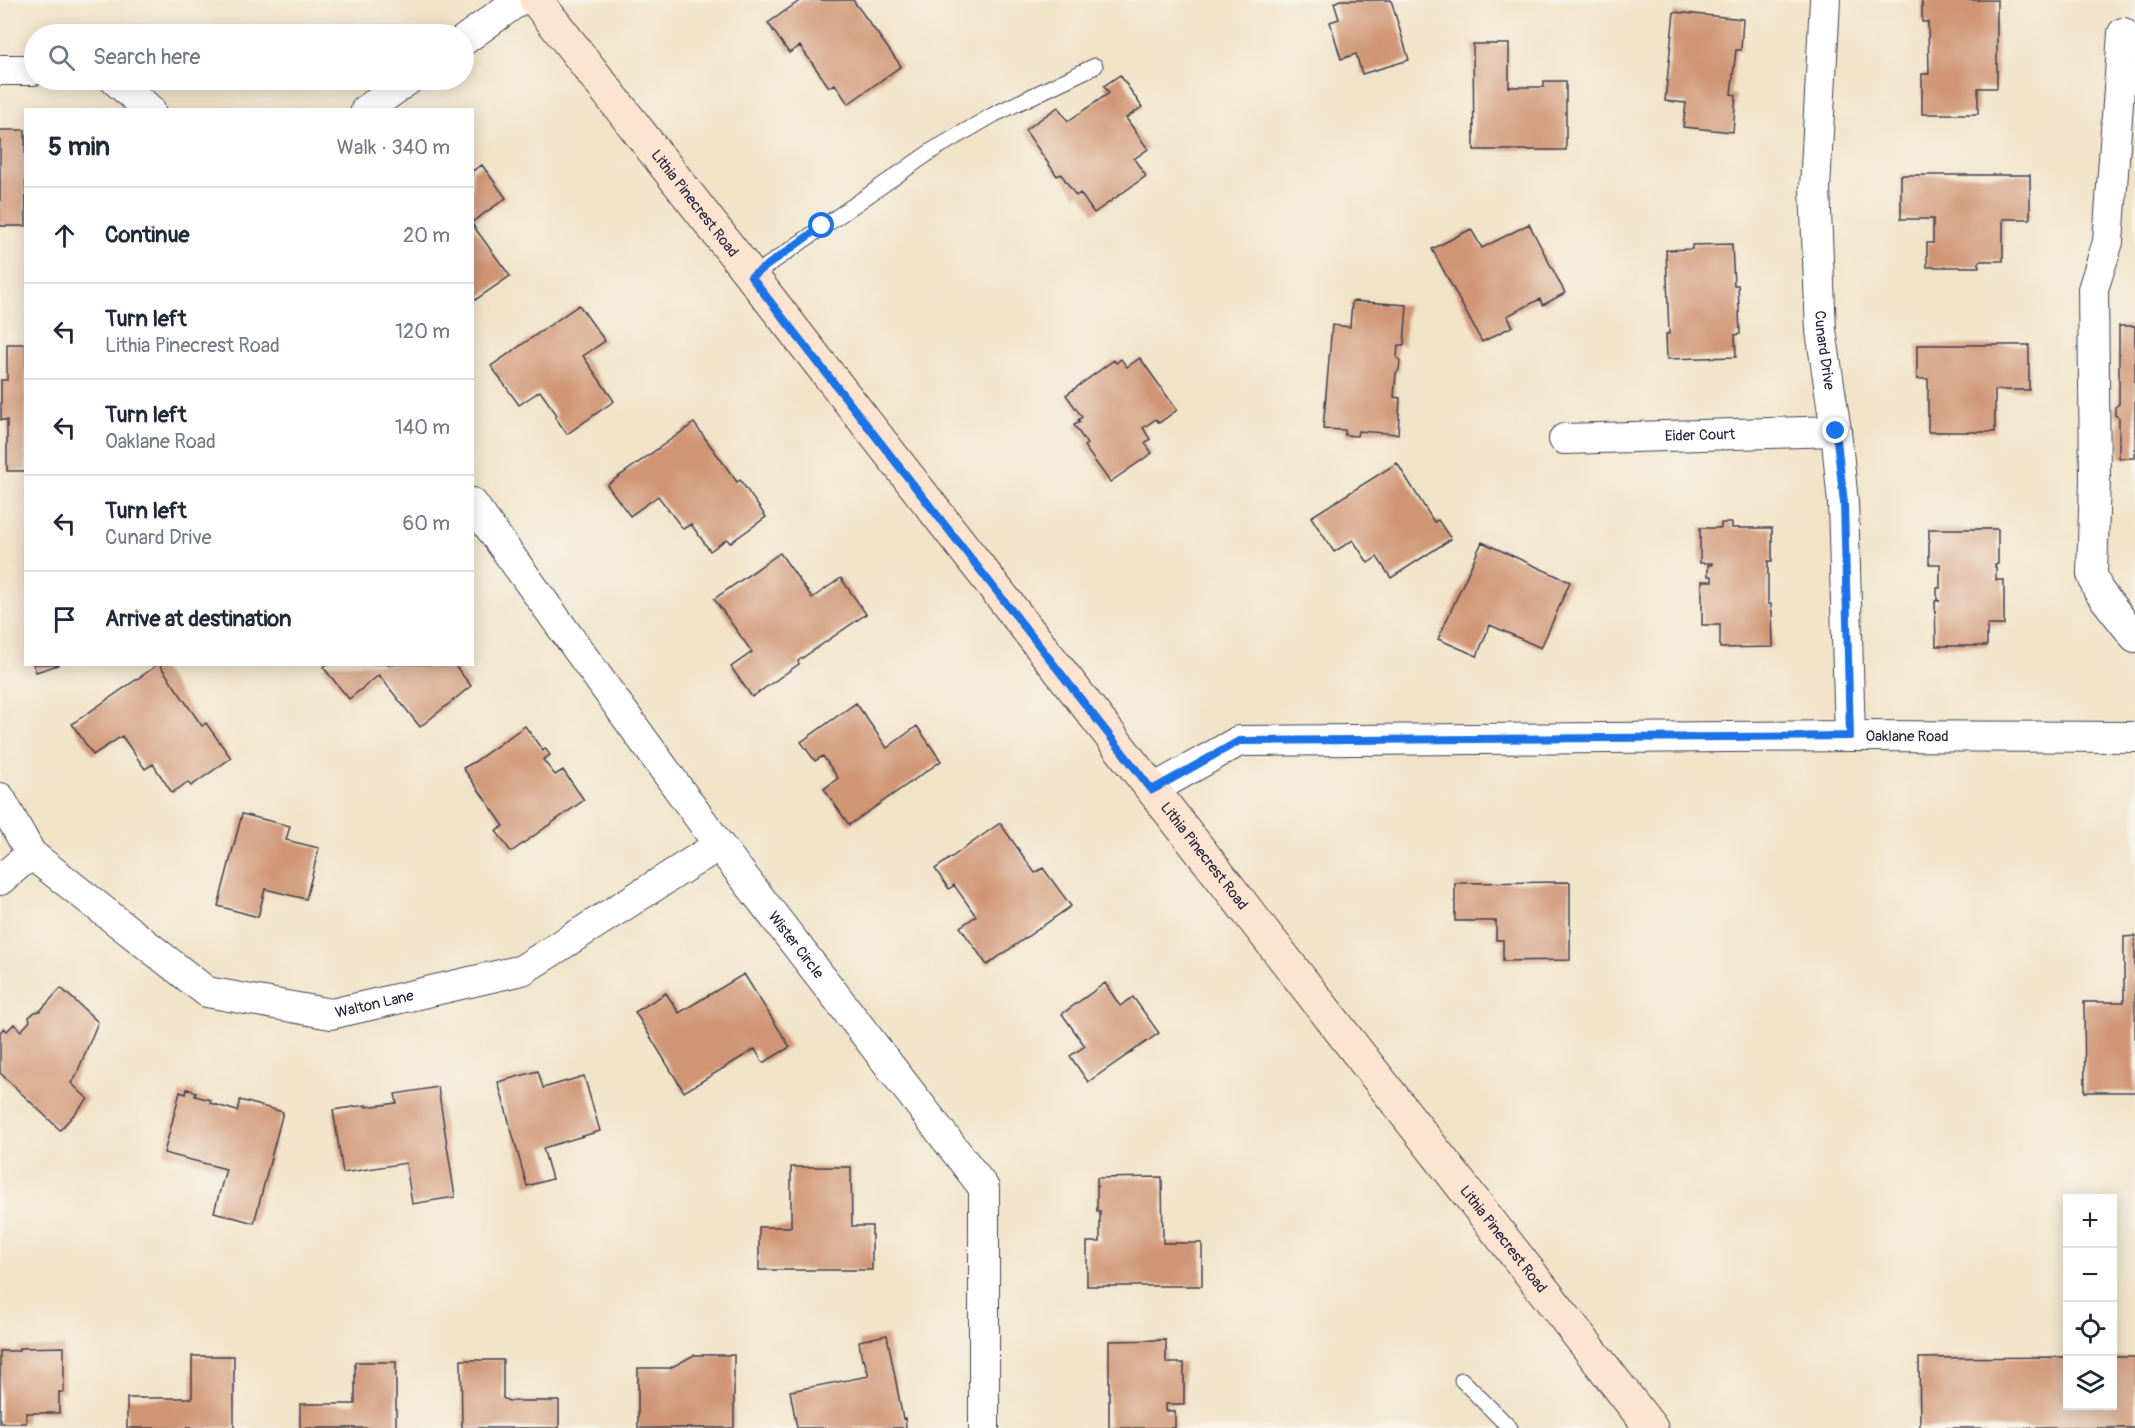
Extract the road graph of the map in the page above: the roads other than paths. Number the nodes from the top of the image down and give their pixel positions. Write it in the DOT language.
graph roads {
  1 [pos="519,0"];
  2 [pos="536,0"];
  3 [pos="1825,0"];
  4 [pos="474,33"];
  5 [pos="2123,33"];
  6 [pos="1095,66"];
  7 [pos="0,70"];
  8 [pos="24,70"];
  9 [pos="127,90"];
  10 [pos="394,90"];
  11 [pos="148,108"];
  12 [pos="369,108"];
  13 [pos="751,277"];
  14 [pos="1836,431"];
  15 [pos="1564,439"];
  16 [pos="474,506"];
  17 [pos="2135,637"];
  18 [pos="1850,736"];
  19 [pos="2135,737"];
  20 [pos="1152,790"];
  21 [pos="0,798"];
  22 [pos="719,845"];
  23 [pos="31,854"];
  24 [pos="0,880"];
  25 [pos="1462,1380"];
  26 [pos="984,1428"];
  27 [pos="1510,1428"];
  28 [pos="1651,1428"];
  1 -- 4 [label="street"];
  2 -- 13 [label="main road, Lithia Pinecrest Road"];
  3 -- 14 [label="street, Cunard Drive"];
  5 -- 17 [label="street"];
  6 -- 13 [label="lane"];
  7 -- 8 [label="street"];
  9 -- 11 [label="street"];
  10 -- 12 [label="street"];
  13 -- 20 [label="main road, Lithia Pinecrest Road"];
  14 -- 15 [label="street, Eider Court"];
  14 -- 18 [label="street, Cunard Drive"];
  16 -- 22 [label="street, Wister Circle"];
  18 -- 19 [label="street, Oaklane Road"];
  18 -- 20 [label="street, Oaklane Road"];
  20 -- 28 [label="main road, Lithia Pinecrest Road"];
  21 -- 23 [label="street, Walton Lane"];
  22 -- 23 [label="street, Walton Lane"];
  22 -- 26 [label="street, Wister Circle"];
  23 -- 24 [label="street"];
  25 -- 27 [label="lane"];
}
